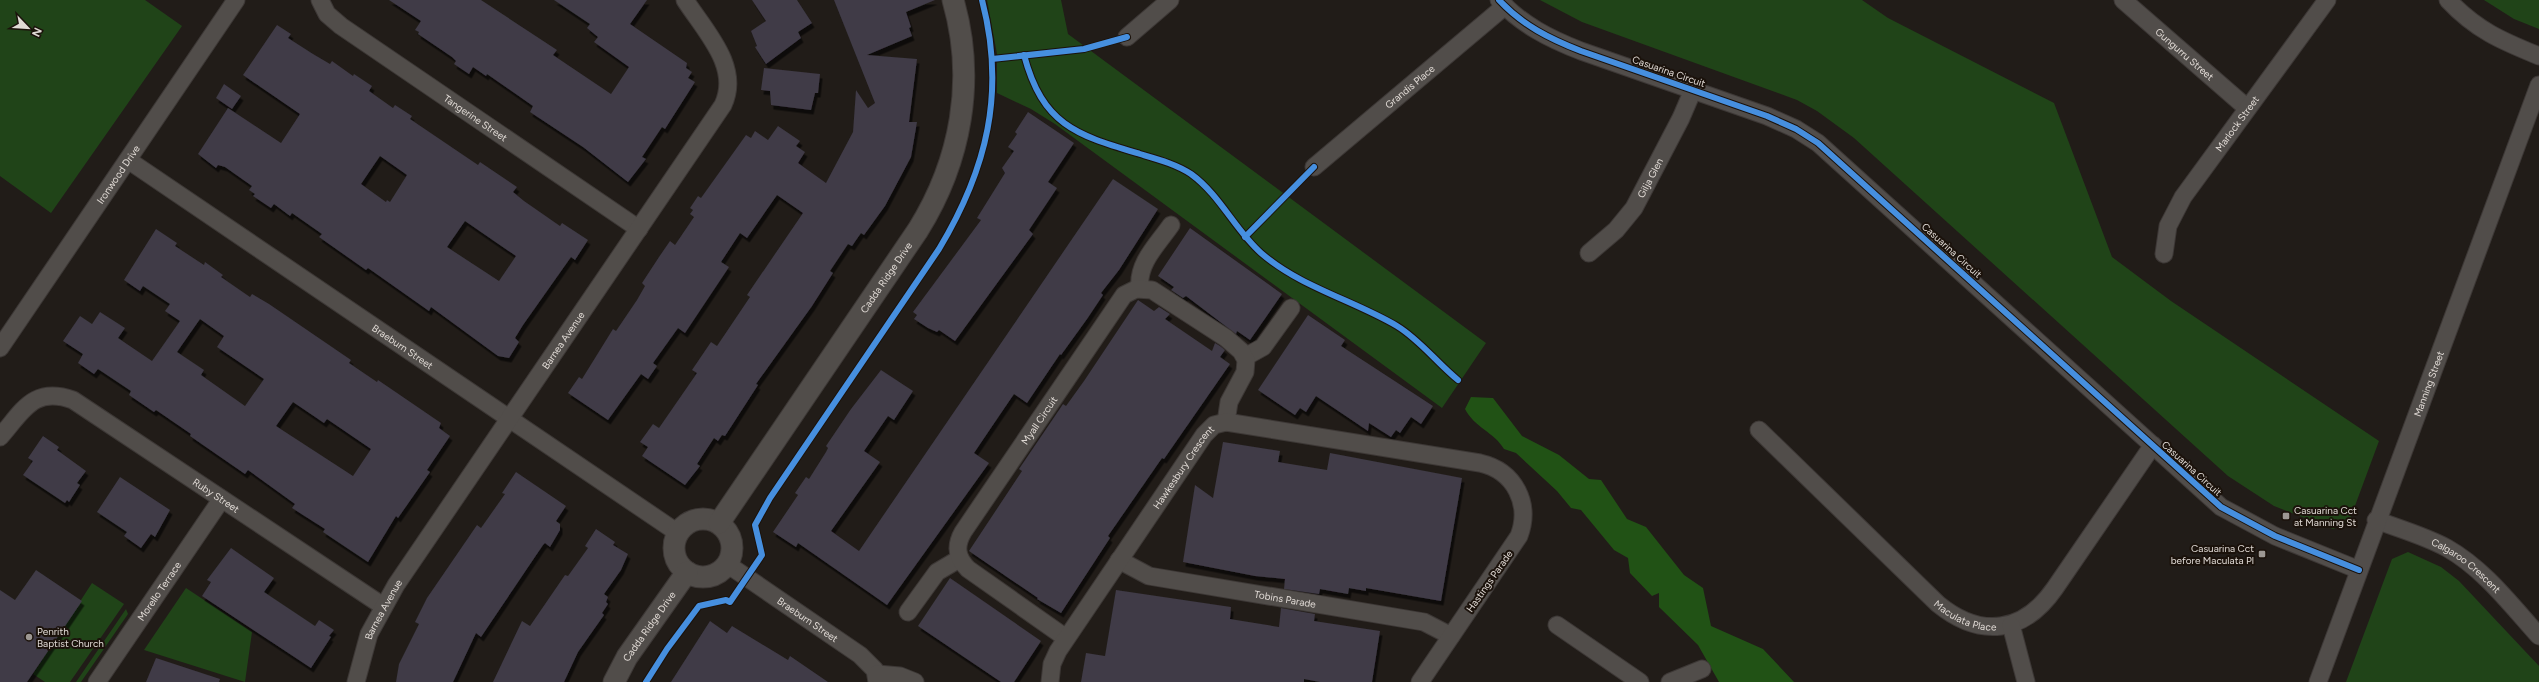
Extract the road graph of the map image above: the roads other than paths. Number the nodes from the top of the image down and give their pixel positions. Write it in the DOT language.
graph roads {
  1 [pos="236,0"];
  2 [pos="320,0"];
  3 [pos="685,0"];
  4 [pos="953,0"];
  5 [pos="1170,0"];
  6 [pos="2122,0"];
  7 [pos="2327,0"];
  8 [pos="2448,0"];
  9 [pos="1502,3"];
  10 [pos="1127,37"];
  11 [pos="2539,56"];
  12 [pos="2539,85"];
  13 [pos="1693,90"];
  14 [pos="2247,108"];
  15 [pos="128,160"];
  16 [pos="1314,167"];
  17 [pos="1171,225"];
  18 [pos="639,229"];
  19 [pos="1589,253"];
  20 [pos="2164,254"];
  21 [pos="1140,288"];
  22 [pos="1291,308"];
  23 [pos="0,348"];
  24 [pos="1243,354"];
  25 [pos="510,418"];
  26 [pos="1226,422"];
  27 [pos="1759,430"];
  28 [pos="0,437"];
  29 [pos="2153,446"];
  30 [pos="1505,475"];
  31 [pos="221,500"];
  32 [pos="2376,520"];
  33 [pos="719,523"];
  34 [pos="678,533"];
  35 [pos="959,559"];
  36 [pos="1119,560"];
  37 [pos="727,564"];
  38 [pos="2359,570"];
  39 [pos="687,572"];
  40 [pos="383,606"];
  41 [pos="908,612"];
  42 [pos="1557,625"];
  43 [pos="2011,625"];
  44 [pos="1451,636"];
  45 [pos="2539,636"];
  46 [pos="1066,638"];
  47 [pos="1702,669"];
  48 [pos="877,678"];
  49 [pos="97,682"];
  50 [pos="356,682"];
  51 [pos="614,682"];
  52 [pos="915,682"];
  53 [pos="1050,682"];
  54 [pos="1420,682"];
  55 [pos="1640,682"];
  56 [pos="1670,682"];
  57 [pos="2026,682"];
  58 [pos="2318,682"];
  1 -- 15 [label="street, Ironwood Drive"];
  2 -- 18 [label="street, Tangerine Street"];
  3 -- 18 [label="street, Barnea Avenue"];
  4 -- 33 [label="street, Cadda Ridge Drive"];
  5 -- 10 [label="street"];
  6 -- 14 [label="street, Gungurru Street"];
  7 -- 14 [label="street, Marlock Street"];
  8 -- 11 [label="street"];
  9 -- 13 [label="street, Casuarina Circuit"];
  9 -- 16 [label="street, Grandis Place"];
  12 -- 32 [label="street, Manning Street"];
  13 -- 19 [label="street, Gilja Glen"];
  13 -- 29 [label="street, Casuarina Circuit"];
  14 -- 20 [label="street, Marlock Street"];
  15 -- 23 [label="street, Ironwood Drive"];
  15 -- 25 [label="street, Braeburn Street"];
  17 -- 21 [label="street"];
  18 -- 25 [label="street, Barnea Avenue"];
  21 -- 24 [label="street"];
  21 -- 35 [label="street, Myall Circuit"];
  22 -- 24 [label="street"];
  24 -- 26 [label="street"];
  25 -- 34 [label="street, Braeburn Street"];
  25 -- 40 [label="street, Barnea Avenue"];
  26 -- 30 [label="street, Hawkesbury Crescent"];
  26 -- 36 [label="street, Hawkesbury Crescent"];
  27 -- 43 [label="street, Maculata Place"];
  28 -- 31 [label="street, Ruby Street"];
  29 -- 38 [label="street, Casuarina Circuit"];
  29 -- 43 [label="street, Maculata Place"];
  30 -- 44 [label="street, Hastings Parade"];
  31 -- 40 [label="street, Ruby Street"];
  31 -- 49 [label="street, Morello Terrace"];
  32 -- 38 [label="street, Manning Street"];
  32 -- 45 [label="street, Calgaroo Crescent"];
  33 -- 34 [label="street"];
  33 -- 37 [label="street"];
  34 -- 39 [label="street"];
  35 -- 41 [label="street"];
  35 -- 46 [label="street"];
  36 -- 44 [label="street, Tobins Parade"];
  36 -- 46 [label="street, Hawkesbury Crescent"];
  37 -- 39 [label="street"];
  37 -- 48 [label="street, Braeburn Street"];
  38 -- 58 [label="street, Manning Street"];
  39 -- 51 [label="street, Cadda Ridge Drive"];
  40 -- 50 [label="street, Barnea Avenue"];
  42 -- 55 [label="street"];
  43 -- 57 [label="street"];
  44 -- 54 [label="street, Hastings Parade"];
  46 -- 53 [label="street, Hawkesbury Crescent"];
  47 -- 56 [label="street"];
  48 -- 52 [label="street"];
}
